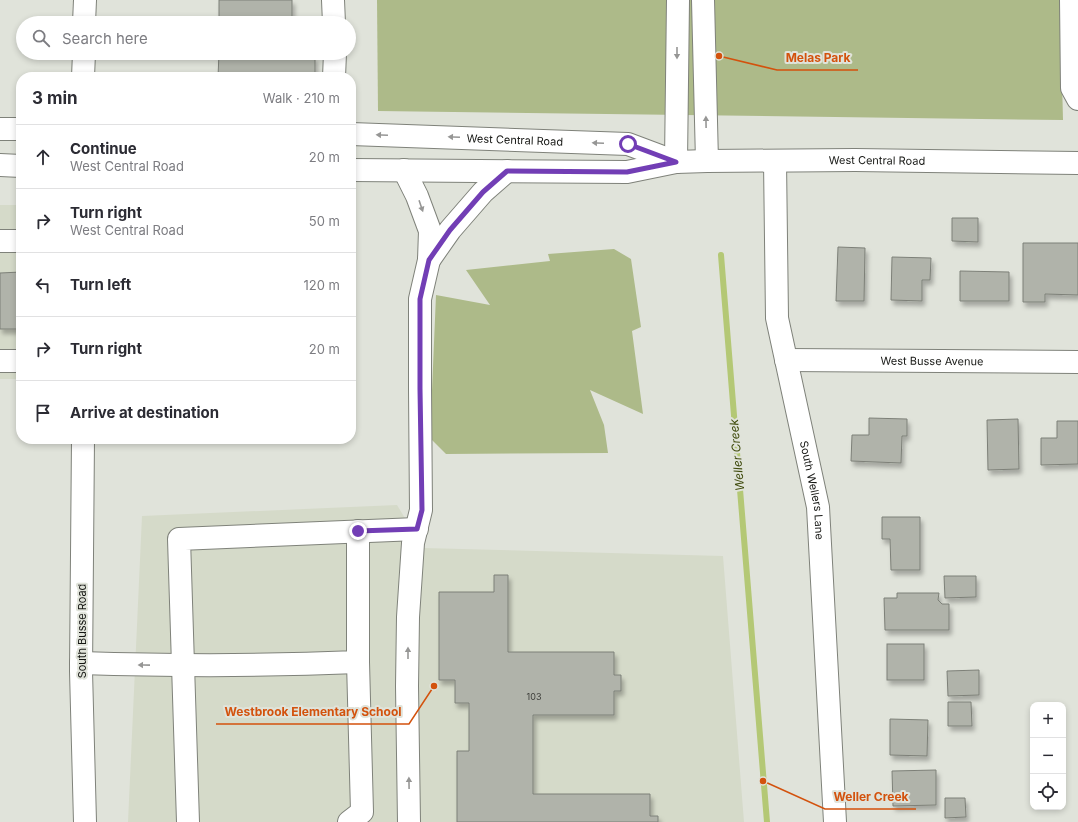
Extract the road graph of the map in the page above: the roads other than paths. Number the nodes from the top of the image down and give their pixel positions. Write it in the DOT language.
graph roads {
  1 [pos="84,0"];
  2 [pos="333,0"];
  3 [pos="678,0"];
  4 [pos="703,0"];
  5 [pos="1071,0"];
  6 [pos="84,16"];
  7 [pos="334,16"];
  8 [pos="84,60"];
  9 [pos="335,60"];
  10 [pos="83,72"];
  11 [pos="334,72"];
  12 [pos="1078,99"];
  13 [pos="0,129"];
  14 [pos="16,129"];
  15 [pos="356,134"];
  16 [pos="707,161"];
  17 [pos="774,161"];
  18 [pos="676,162"];
  19 [pos="1078,163"];
  20 [pos="0,165"];
  21 [pos="16,166"];
  22 [pos="356,170"];
  23 [pos="404,170"];
  24 [pos="507,171"];
  25 [pos="0,241"];
  26 [pos="16,241"];
  27 [pos="429,260"];
  28 [pos="0,360"];
  29 [pos="786,360"];
  30 [pos="16,361"];
  31 [pos="1078,362"];
  32 [pos="83,444"];
  33 [pos="358,531"];
  34 [pos="415,536"];
  35 [pos="358,662"];
  36 [pos="82,663"];
  37 [pos="183,665"];
  38 [pos="85,822"];
  39 [pos="188,822"];
  40 [pos="349,822"];
  41 [pos="409,822"];
  42 [pos="835,822"];
  1 -- 6 [label="main road"];
  2 -- 7 [label="main road"];
  3 -- 18 [label="main road, one-way"];
  16 -- 4 [label="main road, one-way"];
  5 -- 12 [label="main road"];
  8 -- 10 [label="main road"];
  9 -- 11 [label="main road"];
  13 -- 14 [label="main road"];
  18 -- 15 [label="main road, West Central Road, one-way"];
  16 -- 17 [label="main road, West Central Road"];
  16 -- 18 [label="main road, West Central Road"];
  17 -- 19 [label="main road, West Central Road"];
  17 -- 29 [label="main road, South Wellers Lane"];
  18 -- 24 [label="main road, West Central Road"];
  20 -- 21 [label="main road"];
  22 -- 23 [label="main road, West Central Road"];
  23 -- 24 [label="main road, West Central Road"];
  23 -- 27 [label="main road, one-way"];
  24 -- 27 [label="main road"];
  25 -- 26 [label="main road"];
  27 -- 34 [label="main road"];
  28 -- 30 [label="main road"];
  29 -- 31 [label="main road, West Busse Avenue"];
  29 -- 42 [label="main road, South Wellers Lane"];
  32 -- 36 [label="main road, South Busse Road"];
  33 -- 34 [label="main road"];
  33 -- 35 [label="main road"];
  33 -- 37 [label="main road"];
  41 -- 34 [label="main road, one-way"];
  35 -- 37 [label="main road"];
  35 -- 40 [label="main road"];
  37 -- 36 [label="main road, one-way"];
  36 -- 38 [label="main road, South Busse Road"];
  37 -- 39 [label="main road"];
}
